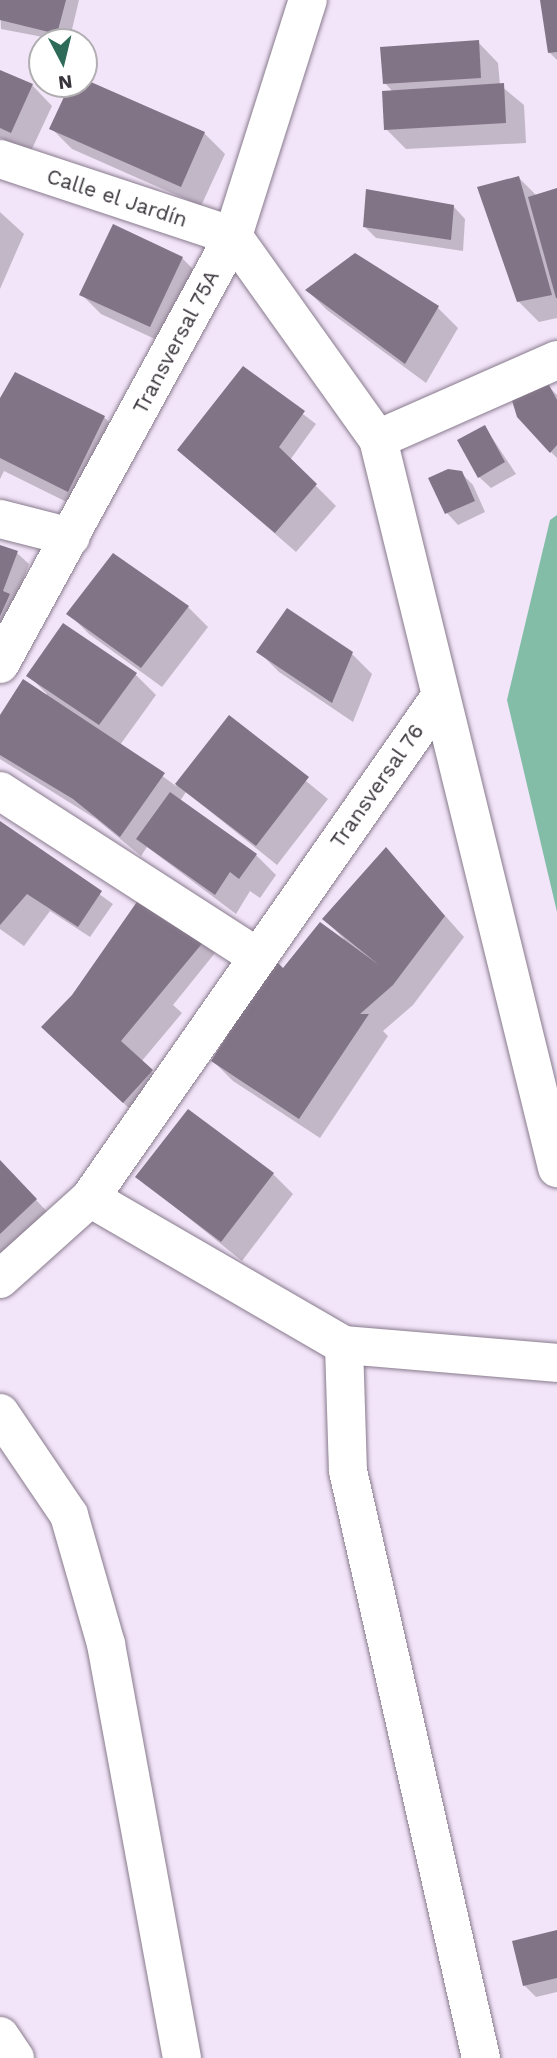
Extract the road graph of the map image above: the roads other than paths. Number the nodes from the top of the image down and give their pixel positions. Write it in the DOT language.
graph roads {
  1 [pos="308,0"];
  2 [pos="0,159"];
  3 [pos="233,236"];
  4 [pos="557,360"];
  5 [pos="379,439"];
  6 [pos="0,519"];
  7 [pos="71,537"];
  8 [pos="0,664"];
  9 [pos="440,697"];
  10 [pos="0,791"];
  11 [pos="258,957"];
  12 [pos="557,1168"];
  13 [pos="90,1198"];
  14 [pos="0,1279"];
  15 [pos="344,1345"];
  16 [pos="557,1363"];
  17 [pos="0,1413"];
  18 [pos="0,2036"];
  19 [pos="15,2058"];
  20 [pos="182,2058"];
  21 [pos="481,2058"];
  1 -- 3 [label="street, Transversal 75A"];
  2 -- 3 [label="street, Calle el Jardín"];
  3 -- 5 [label="street"];
  3 -- 7 [label="street, Transversal 75A"];
  4 -- 5 [label="street"];
  5 -- 9 [label="street"];
  6 -- 7 [label="street"];
  7 -- 8 [label="street, Transversal 75A"];
  9 -- 11 [label="street, Transversal 76"];
  9 -- 12 [label="street"];
  10 -- 11 [label="street"];
  11 -- 13 [label="street, Transversal 76"];
  13 -- 14 [label="street, Transversal 76"];
  13 -- 15 [label="street"];
  15 -- 16 [label="street"];
  15 -- 21 [label="street"];
  17 -- 20 [label="street"];
  18 -- 19 [label="street"];
}
